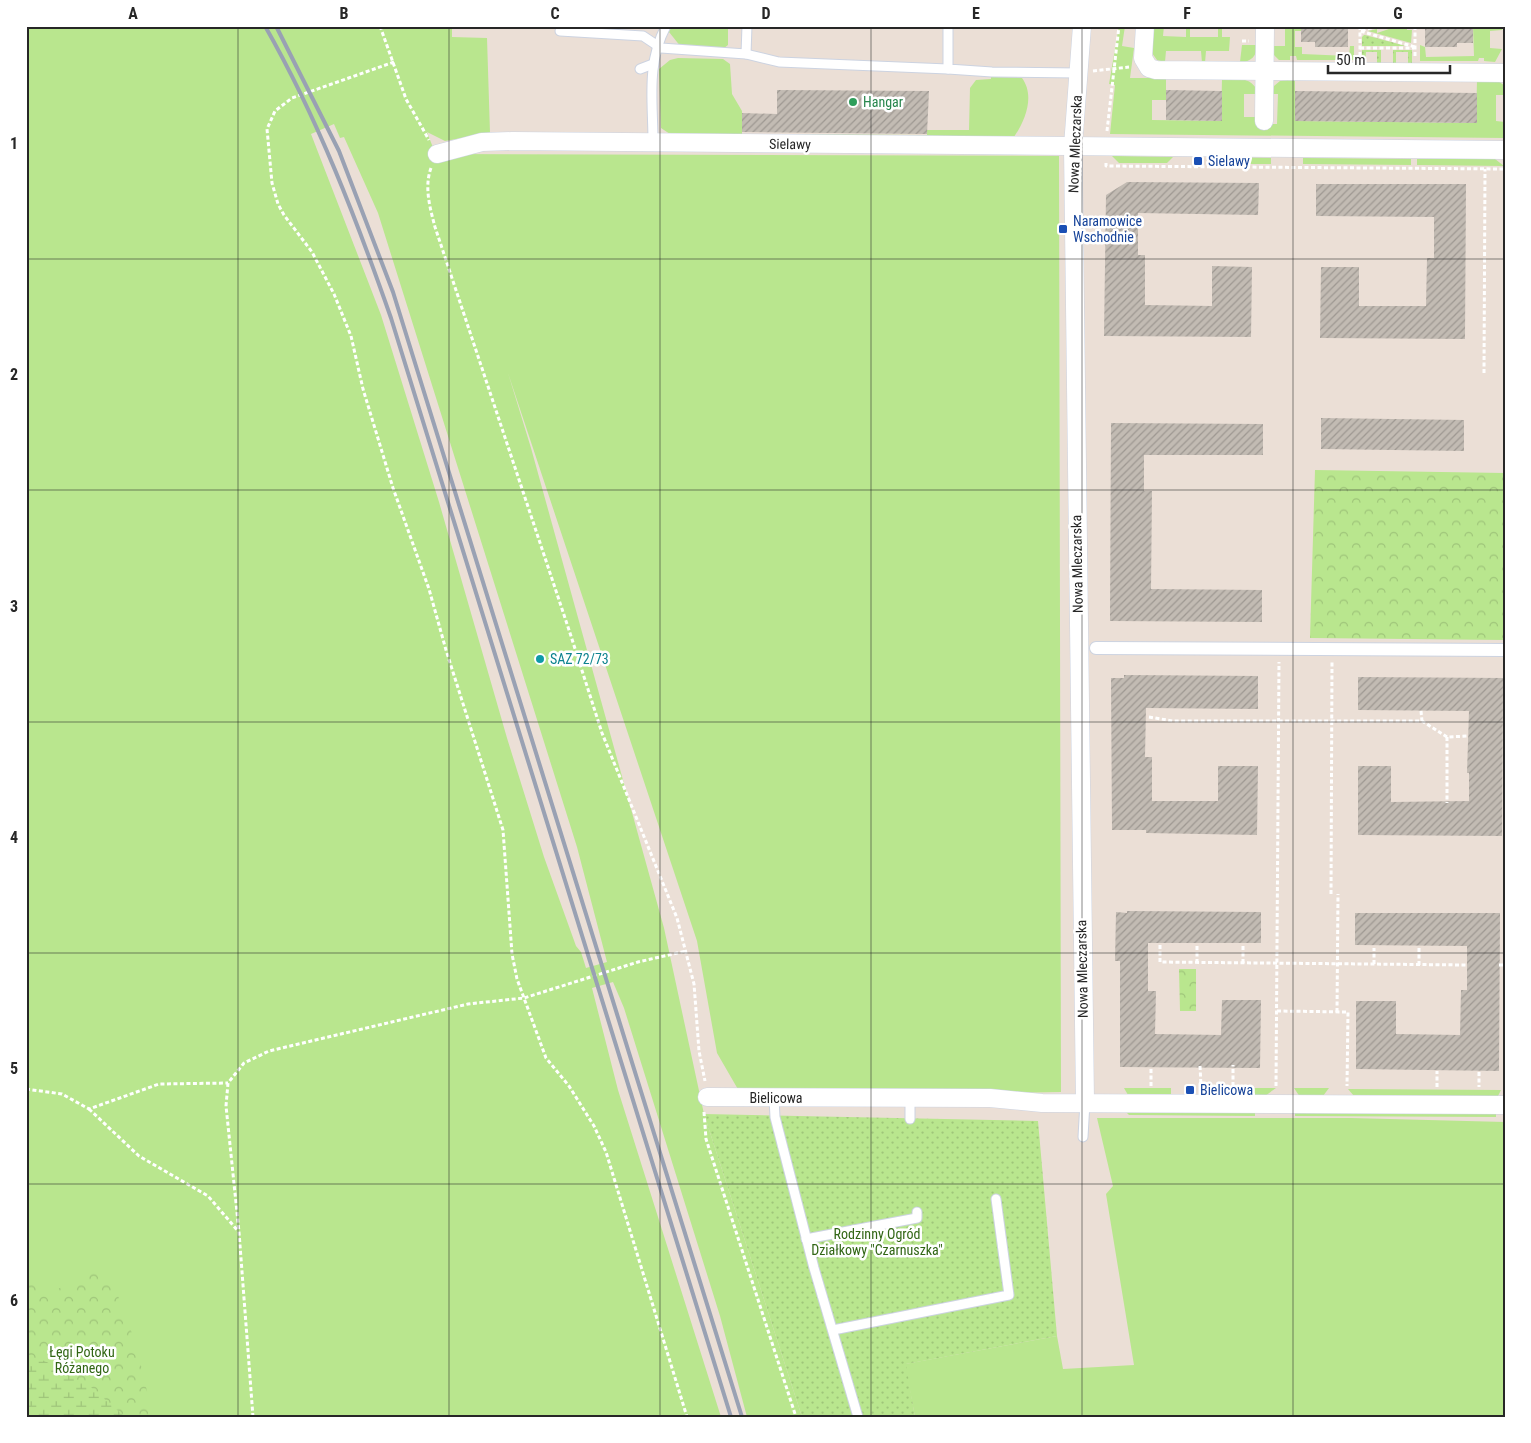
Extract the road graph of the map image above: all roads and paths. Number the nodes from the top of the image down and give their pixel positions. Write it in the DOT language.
graph roads {
  1 [pos="380,26"];
  2 [pos="666,26"];
  3 [pos="747,26"];
  4 [pos="948,26"];
  5 [pos="1082,26"];
  6 [pos="1119,26"];
  7 [pos="1145,26"];
  8 [pos="1265,26"];
  9 [pos="1360,26"];
  10 [pos="1378,26"];
  11 [pos="1415,26"];
  12 [pos="560,31"];
  13 [pos="1360,31"];
  14 [pos="656,45"];
  15 [pos="1360,48"];
  16 [pos="1415,48"];
  17 [pos="746,54"];
  18 [pos="394,62"];
  19 [pos="1359,63"];
  20 [pos="1415,63"];
  21 [pos="653,64"];
  22 [pos="1144,64"];
  23 [pos="640,69"];
  24 [pos="948,69"];
  25 [pos="1113,69"];
  26 [pos="1264,72"];
  27 [pos="1078,73"];
  28 [pos="1505,73"];
  29 [pos="1264,121"];
  30 [pos="654,142"];
  31 [pos="1074,146"];
  32 [pos="1107,147"];
  33 [pos="1505,150"];
  34 [pos="437,154"];
  35 [pos="1485,169"];
  36 [pos="1505,169"];
  37 [pos="1484,373"];
  38 [pos="1096,648"];
  39 [pos="1279,649"];
  40 [pos="1332,649"];
  41 [pos="1505,650"];
  42 [pos="1421,711"];
  43 [pos="1149,717"];
  44 [pos="1279,721"];
  45 [pos="1333,721"];
  46 [pos="1422,721"];
  47 [pos="1469,736"];
  48 [pos="1446,737"];
  49 [pos="1447,803"];
  50 [pos="1332,894"];
  51 [pos="1338,894"];
  52 [pos="1160,945"];
  53 [pos="1197,945"];
  54 [pos="1243,945"];
  55 [pos="1419,947"];
  56 [pos="1374,948"];
  57 [pos="686,951"];
  58 [pos="1197,963"];
  59 [pos="1243,963"];
  60 [pos="1277,964"];
  61 [pos="1338,964"];
  62 [pos="1374,964"];
  63 [pos="1419,965"];
  64 [pos="1467,965"];
  65 [pos="1499,965"];
  66 [pos="1505,965"];
  67 [pos="524,998"];
  68 [pos="1276,1011"];
  69 [pos="1337,1012"];
  70 [pos="1233,1065"];
  71 [pos="1200,1066"];
  72 [pos="1152,1067"];
  73 [pos="1437,1072"];
  74 [pos="1479,1072"];
  75 [pos="228,1083"];
  76 [pos="1151,1086"];
  77 [pos="1201,1086"];
  78 [pos="1233,1086"];
  79 [pos="1276,1086"];
  80 [pos="1347,1086"];
  81 [pos="1437,1087"];
  82 [pos="1479,1087"];
  83 [pos="26,1089"];
  84 [pos="708,1097"];
  85 [pos="774,1098"];
  86 [pos="910,1098"];
  87 [pos="1085,1102"];
  88 [pos="1505,1105"];
  89 [pos="88,1109"];
  90 [pos="910,1119"];
  91 [pos="1083,1137"];
  92 [pos="996,1199"];
  93 [pos="917,1212"];
  94 [pos="239,1232"];
  95 [pos="806,1239"];
  96 [pos="833,1330"];
  97 [pos="253,1417"];
  98 [pos="687,1417"];
  99 [pos="796,1417"];
  100 [pos="858,1417"];
  1 -- 18 [label="path"];
  2 -- 14 [label="lane"];
  3 -- 17 [label="lane"];
  4 -- 24 [label="lane"];
  5 -- 27 [label="street, Nowa Mleczarska"];
  6 -- 25 [label="path"];
  7 -- 22 [label="street"];
  8 -- 26 [label="street"];
  9 -- 13 [label="path"];
  10 -- 13 [label="path"];
  11 -- 16 [label="path"];
  12 -- 14 [label="lane"];
  13 -- 15 [label="path"];
  13 -- 16 [label="path"];
  14 -- 17 [label="lane"];
  14 -- 21 [label="lane"];
  15 -- 16 [label="path"];
  15 -- 19 [label="path"];
  16 -- 20 [label="path"];
  17 -- 24 [label="lane"];
  18 -- 34 [label="path"];
  18 -- 67 [label="path"];
  21 -- 23 [label="lane"];
  21 -- 30 [label="lane"];
  22 -- 25 [label="path"];
  22 -- 26 [label="street"];
  24 -- 27 [label="lane"];
  25 -- 27 [label="path"];
  25 -- 32 [label="path"];
  26 -- 28 [label="street"];
  26 -- 29 [label="street"];
  27 -- 31 [label="street, Nowa Mleczarska"];
  30 -- 31 [label="street, Sielawy"];
  30 -- 34 [label="street, Sielawy"];
  31 -- 32 [label="street, Sielawy"];
  31 -- 87 [label="street, Nowa Mleczarska"];
  32 -- 33 [label="street, Sielawy"];
  32 -- 35 [label="path"];
  34 -- 57 [label="path"];
  35 -- 36 [label="path"];
  35 -- 37 [label="path"];
  38 -- 39 [label="street"];
  39 -- 40 [label="street"];
  39 -- 44 [label="path"];
  40 -- 41 [label="street"];
  40 -- 45 [label="path"];
  42 -- 46 [label="path"];
  43 -- 44 [label="path"];
  44 -- 45 [label="path"];
  44 -- 60 [label="path"];
  45 -- 46 [label="path"];
  45 -- 50 [label="path"];
  46 -- 48 [label="path"];
  47 -- 48 [label="path"];
  48 -- 49 [label="path"];
  51 -- 61 [label="path"];
  52 -- 58 [label="path"];
  53 -- 58 [label="path"];
  54 -- 59 [label="path"];
  55 -- 63 [label="path"];
  56 -- 62 [label="path"];
  57 -- 67 [label="path"];
  57 -- 84 [label="path"];
  58 -- 59 [label="path"];
  59 -- 60 [label="path"];
  60 -- 61 [label="path"];
  60 -- 68 [label="path"];
  61 -- 62 [label="path"];
  61 -- 69 [label="path"];
  62 -- 63 [label="path"];
  63 -- 64 [label="path"];
  65 -- 66 [label="path"];
  67 -- 75 [label="path"];
  67 -- 98 [label="path"];
  68 -- 69 [label="path"];
  68 -- 79 [label="path"];
  69 -- 80 [label="path"];
  70 -- 78 [label="path"];
  71 -- 77 [label="path"];
  72 -- 76 [label="path"];
  73 -- 81 [label="path"];
  74 -- 82 [label="path"];
  75 -- 89 [label="path"];
  75 -- 94 [label="path"];
  83 -- 89 [label="path"];
  84 -- 85 [label="street, Bielicowa"];
  84 -- 99 [label="path"];
  85 -- 86 [label="street, Bielicowa"];
  85 -- 95 [label="lane"];
  86 -- 87 [label="street, Bielicowa"];
  86 -- 90 [label="lane"];
  87 -- 88 [label="street, Bielicowa"];
  87 -- 91 [label="lane"];
  89 -- 94 [label="path"];
  92 -- 96 [label="lane"];
  93 -- 95 [label="lane"];
  94 -- 97 [label="path"];
  95 -- 96 [label="lane"];
  96 -- 100 [label="lane"];
}
